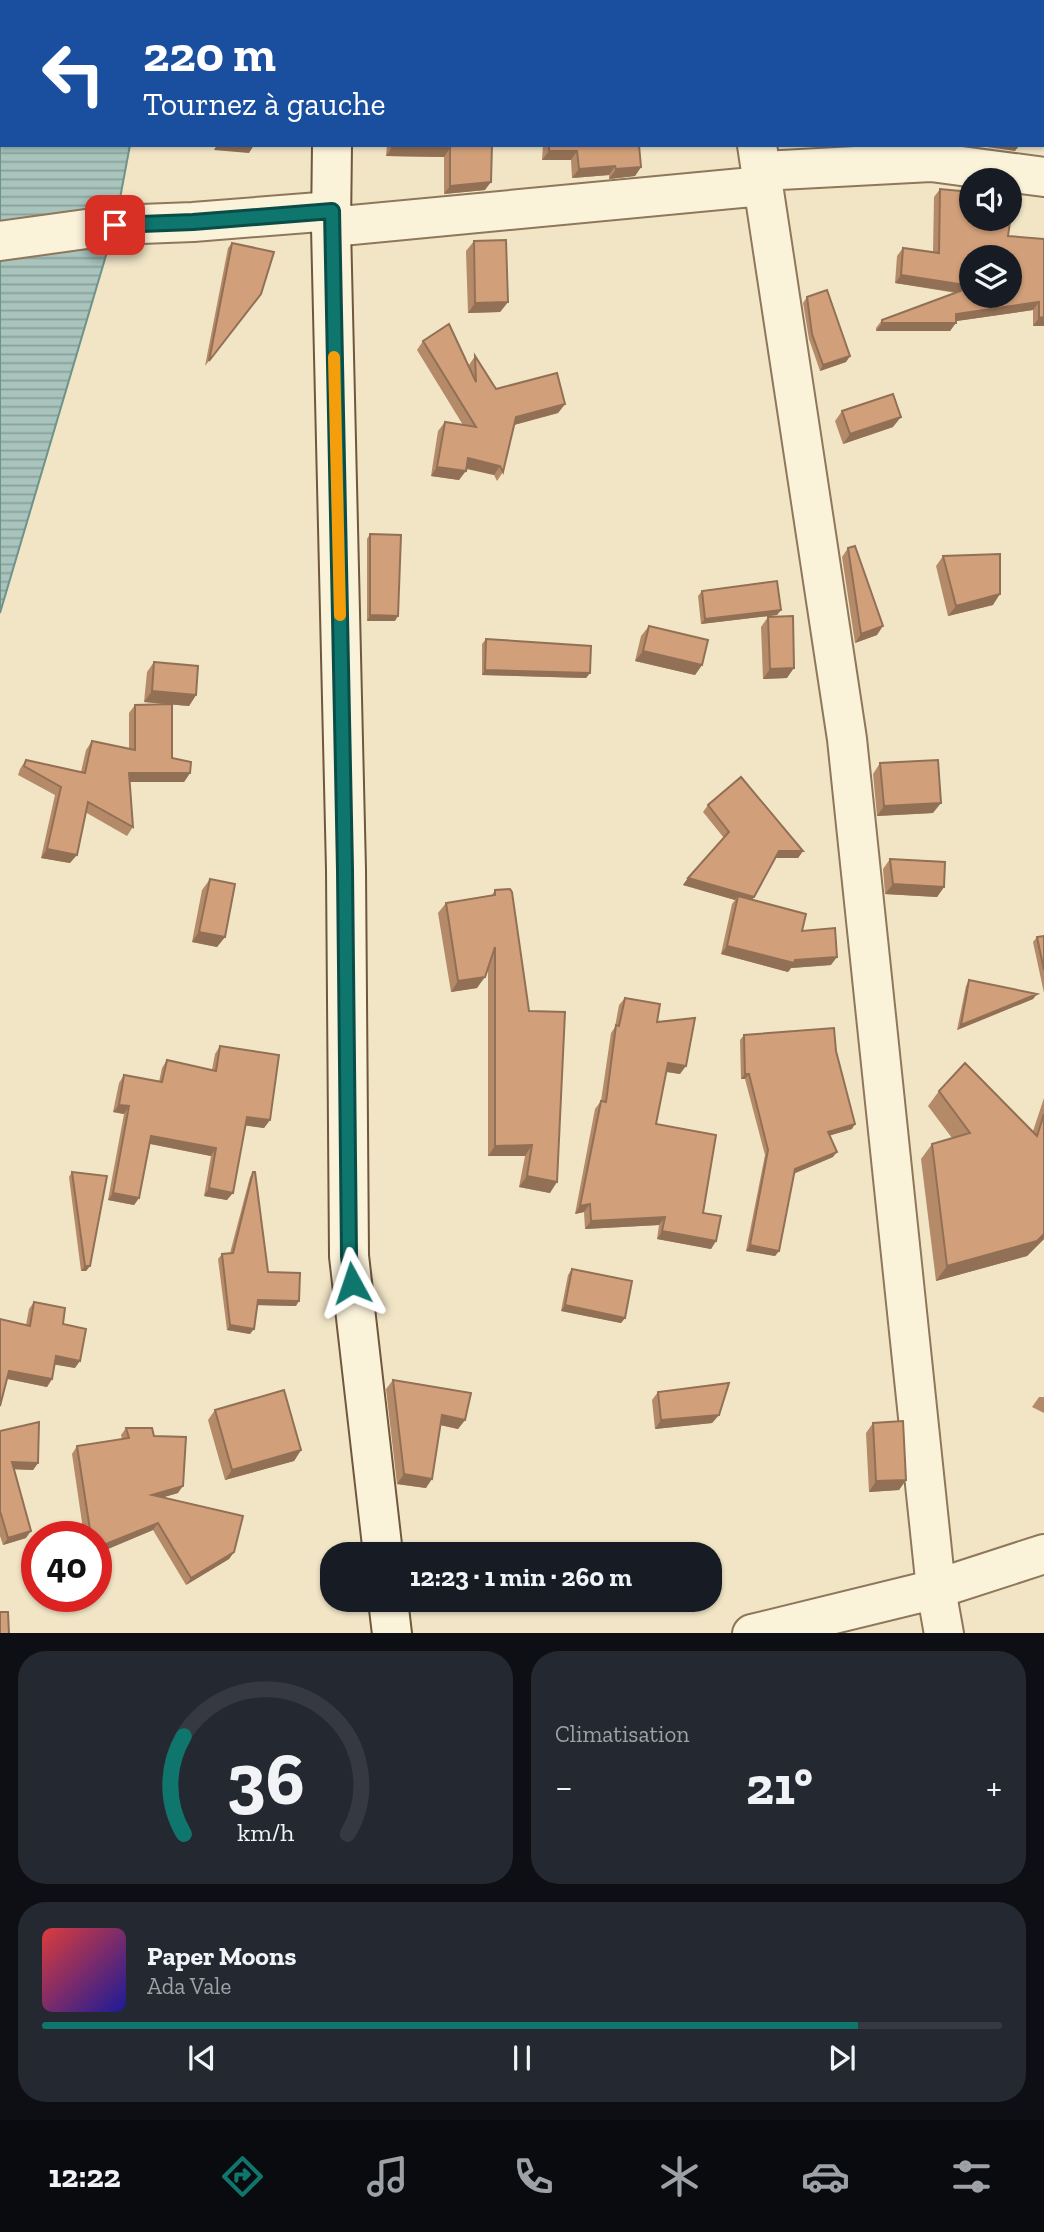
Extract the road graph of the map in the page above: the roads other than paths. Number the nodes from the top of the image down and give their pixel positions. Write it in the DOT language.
graph roads {
  1 [pos="332,147"];
  2 [pos="760,167"];
  3 [pos="1044,177"];
  4 [pos="331,219"];
  5 [pos="0,241"];
  6 [pos="382,1542"];
  7 [pos="1044,1554"];
  8 [pos="936,1589"];
  9 [pos="389,1612"];
  10 [pos="392,1633"];
  11 [pos="752,1633"];
  12 [pos="944,1633"];
  1 -- 4 [label="street"];
  2 -- 3 [label="street"];
  2 -- 4 [label="street"];
  2 -- 8 [label="street"];
  4 -- 5 [label="street"];
  4 -- 6 [label="street"];
  7 -- 8 [label="street"];
  8 -- 11 [label="street"];
  8 -- 12 [label="street"];
  9 -- 10 [label="street"];
}
